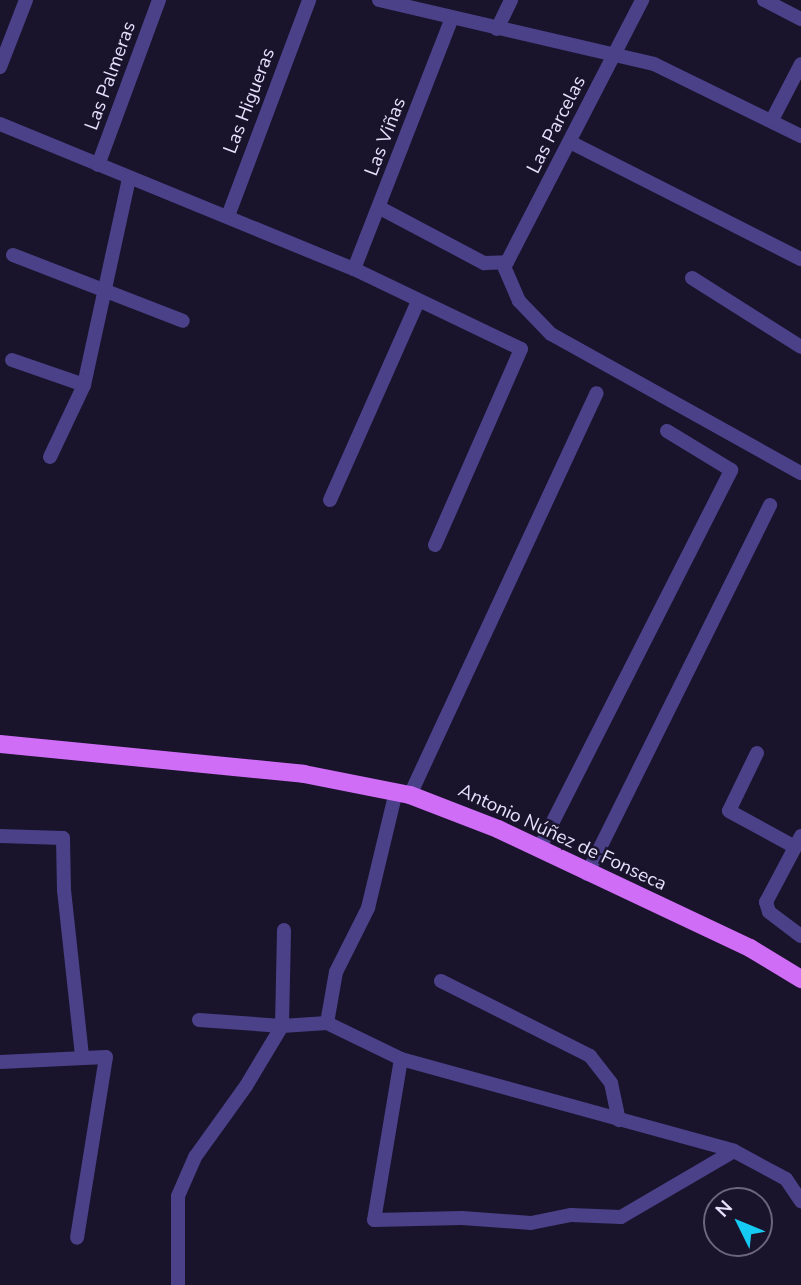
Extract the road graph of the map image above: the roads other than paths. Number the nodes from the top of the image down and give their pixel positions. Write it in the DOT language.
graph roads {
  1 [pos="26,0"];
  2 [pos="159,0"];
  3 [pos="309,0"];
  4 [pos="383,0"];
  5 [pos="511,0"];
  6 [pos="642,0"];
  7 [pos="764,0"];
  8 [pos="452,17"];
  9 [pos="801,19"];
  10 [pos="497,29"];
  11 [pos="614,57"];
  12 [pos="801,64"];
  13 [pos="0,67"];
  14 [pos="772,120"];
  15 [pos="0,124"];
  16 [pos="801,136"];
  17 [pos="570,142"];
  18 [pos="99,165"];
  19 [pos="129,178"];
  20 [pos="380,208"];
  21 [pos="228,216"];
  22 [pos="13,255"];
  23 [pos="801,259"];
  24 [pos="503,264"];
  25 [pos="354,269"];
  26 [pos="692,278"];
  27 [pos="104,288"];
  28 [pos="418,301"];
  29 [pos="183,321"];
  30 [pos="801,347"];
  31 [pos="12,360"];
  32 [pos="83,385"];
  33 [pos="597,393"];
  34 [pos="667,431"];
  35 [pos="50,457"];
  36 [pos="801,473"];
  37 [pos="330,500"];
  38 [pos="770,505"];
  39 [pos="435,545"];
  40 [pos="0,744"];
  41 [pos="757,753"];
  42 [pos="403,793"];
  43 [pos="0,835"];
  44 [pos="798,841"];
  45 [pos="539,849"];
  46 [pos="587,874"];
  47 [pos="284,930"];
  48 [pos="801,936"];
  49 [pos="801,979"];
  50 [pos="442,981"];
  51 [pos="199,1020"];
  52 [pos="327,1023"];
  53 [pos="282,1026"];
  54 [pos="82,1055"];
  55 [pos="401,1059"];
  56 [pos="0,1062"];
  57 [pos="619,1120"];
  58 [pos="734,1152"];
  59 [pos="801,1201"];
  60 [pos="77,1238"];
  61 [pos="178,1285"];
  1 -- 13 [label="street"];
  2 -- 18 [label="street, Las Palmeras"];
  3 -- 21 [label="street, Las Higueras"];
  4 -- 8 [label="street"];
  5 -- 10 [label="street"];
  6 -- 11 [label="street, Las Parcelas"];
  7 -- 9 [label="street"];
  8 -- 10 [label="street"];
  8 -- 20 [label="street, Las Viñas"];
  10 -- 11 [label="street"];
  11 -- 14 [label="street"];
  11 -- 17 [label="street, Las Parcelas"];
  12 -- 14 [label="street"];
  14 -- 16 [label="street"];
  15 -- 18 [label="street"];
  17 -- 23 [label="street"];
  17 -- 24 [label="street, Las Parcelas"];
  18 -- 19 [label="street"];
  19 -- 21 [label="street"];
  19 -- 27 [label="street"];
  20 -- 24 [label="street"];
  20 -- 25 [label="street, Las Viñas"];
  21 -- 25 [label="street"];
  22 -- 27 [label="street"];
  24 -- 36 [label="street"];
  25 -- 28 [label="street"];
  26 -- 30 [label="street"];
  27 -- 29 [label="street"];
  27 -- 32 [label="street"];
  28 -- 37 [label="street"];
  28 -- 39 [label="street"];
  31 -- 32 [label="street"];
  32 -- 35 [label="street"];
  33 -- 42 [label="street"];
  34 -- 45 [label="street"];
  38 -- 46 [label="street"];
  40 -- 42 [label="main road, Antonio Núñez de Fonseca"];
  41 -- 44 [label="street"];
  42 -- 45 [label="main road, Antonio Núñez de Fonseca"];
  42 -- 52 [label="street"];
  43 -- 54 [label="street"];
  44 -- 48 [label="street"];
  45 -- 46 [label="main road, Antonio Núñez de Fonseca"];
  46 -- 49 [label="main road, Antonio Núñez de Fonseca"];
  47 -- 53 [label="street"];
  50 -- 57 [label="street"];
  51 -- 53 [label="street"];
  52 -- 53 [label="street"];
  52 -- 55 [label="street"];
  53 -- 61 [label="street"];
  54 -- 56 [label="street"];
  54 -- 60 [label="street"];
  55 -- 57 [label="street"];
  55 -- 58 [label="street"];
  57 -- 58 [label="street"];
  58 -- 59 [label="street"];
}
